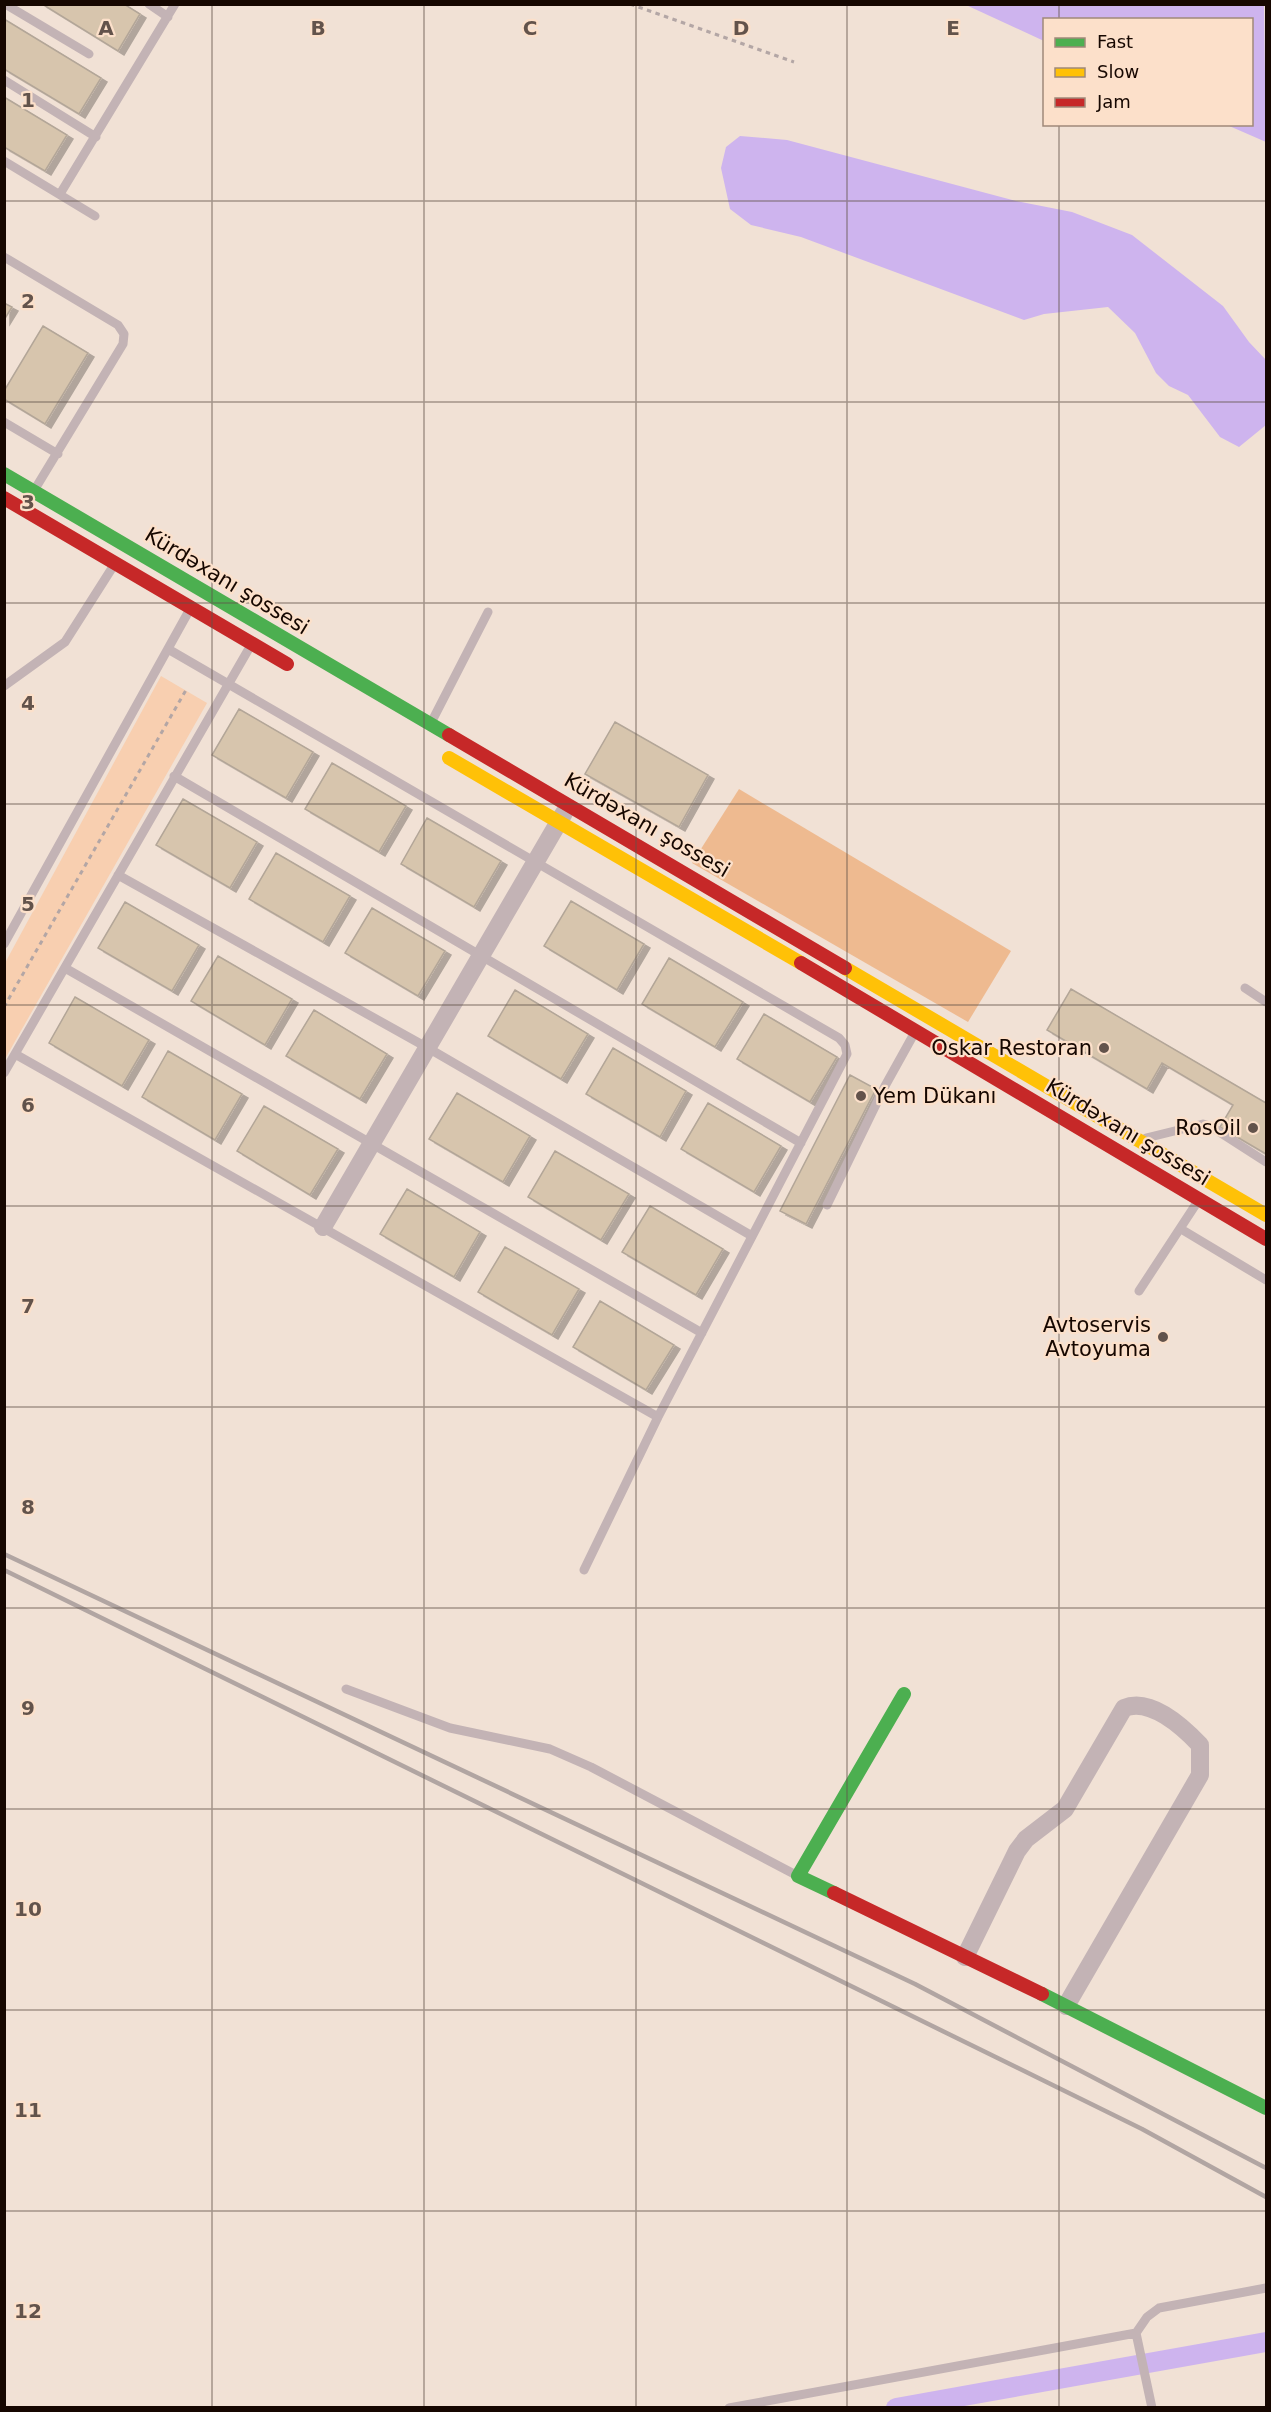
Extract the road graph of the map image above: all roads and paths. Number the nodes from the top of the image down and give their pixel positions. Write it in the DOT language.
graph roads {
  1 [pos="5,4"];
  2 [pos="148,4"];
  3 [pos="176,4"];
  4 [pos="630,4"];
  5 [pos="168,17"];
  6 [pos="89,54"];
  7 [pos="794,62"];
  8 [pos="4,80"];
  9 [pos="96,137"];
  10 [pos="4,161"];
  11 [pos="60,194"];
  12 [pos="95,216"];
  13 [pos="4,257"];
  14 [pos="4,422"];
  15 [pos="57,454"];
  16 [pos="4,474"];
  17 [pos="34,491"];
  18 [pos="4,498"];
  19 [pos="115,562"];
  20 [pos="192,607"];
  21 [pos="488,612"];
  22 [pos="252,643"];
  23 [pos="168,649"];
  24 [pos="301,672"];
  25 [pos="227,683"];
  26 [pos="4,686"];
  27 [pos="186,690"];
  28 [pos="429,726"];
  29 [pos="440,753"];
  30 [pos="174,776"];
  31 [pos="569,804"];
  32 [pos="558,823"];
  33 [pos="537,861"];
  34 [pos="118,875"];
  35 [pos="4,944"];
  36 [pos="482,955"];
  37 [pos="65,968"];
  38 [pos="1245,988"];
  39 [pos="1266,1002"];
  40 [pos="4,1007"];
  41 [pos="916,1030"];
  42 [pos="428,1048"];
  43 [pos="15,1054"];
  44 [pos="4,1073"];
  45 [pos="1140,1140"];
  46 [pos="373,1143"];
  47 [pos="801,1143"];
  48 [pos="1266,1162"];
  49 [pos="1200,1199"];
  50 [pos="827,1205"];
  51 [pos="1266,1215"];
  52 [pos="323,1227"];
  53 [pos="1180,1229"];
  54 [pos="752,1236"];
  55 [pos="1266,1239"];
  56 [pos="1266,1280"];
  57 [pos="1139,1292"];
  58 [pos="702,1333"];
  59 [pos="658,1417"];
  60 [pos="584,1570"];
  61 [pos="346,1689"];
  62 [pos="904,1694"];
  63 [pos="798,1876"];
  64 [pos="965,1957"];
  65 [pos="1066,2006"];
  66 [pos="1266,2108"];
  67 [pos="1266,2288"];
  68 [pos="1136,2333"];
  69 [pos="729,2408"];
  70 [pos="1152,2408"];
  1 -- 6 [label="lane"];
  2 -- 5 [label="lane"];
  3 -- 5 [label="lane"];
  4 -- 7 [label="path"];
  5 -- 9 [label="lane"];
  8 -- 9 [label="lane"];
  9 -- 11 [label="lane"];
  10 -- 11 [label="lane"];
  11 -- 12 [label="lane"];
  13 -- 15 [label="lane"];
  14 -- 15 [label="lane"];
  15 -- 17 [label="lane"];
  16 -- 17 [label="main road, Kürdəxanı şossesi"];
  17 -- 28 [label="main road, Kürdəxanı şossesi"];
  18 -- 19 [label="main road, Kürdəxanı şossesi"];
  19 -- 20 [label="main road, Kürdəxanı şossesi"];
  19 -- 26 [label="lane"];
  20 -- 22 [label="main road, Kürdəxanı şossesi"];
  20 -- 23 [label="lane"];
  21 -- 28 [label="lane"];
  22 -- 24 [label="main road, Kürdəxanı şossesi"];
  22 -- 25 [label="lane"];
  23 -- 25 [label="lane"];
  23 -- 35 [label="lane"];
  25 -- 30 [label="lane"];
  25 -- 33 [label="lane"];
  27 -- 40 [label="path"];
  28 -- 31 [label="main road, Kürdəxanı şossesi"];
  29 -- 32 [label="main road, Kürdəxanı şossesi"];
  30 -- 34 [label="lane"];
  30 -- 36 [label="lane"];
  31 -- 32 [label="street"];
  31 -- 45 [label="main road, Kürdəxanı şossesi"];
  32 -- 33 [label="street"];
  32 -- 41 [label="main road, Kürdəxanı şossesi"];
  33 -- 36 [label="street"];
  33 -- 47 [label="lane"];
  34 -- 37 [label="lane"];
  34 -- 42 [label="lane"];
  36 -- 42 [label="street"];
  36 -- 47 [label="lane"];
  37 -- 43 [label="lane"];
  37 -- 46 [label="lane"];
  38 -- 39 [label="lane"];
  41 -- 49 [label="main road, Kürdəxanı şossesi"];
  41 -- 50 [label="lane"];
  42 -- 46 [label="street"];
  42 -- 54 [label="lane"];
  43 -- 44 [label="lane"];
  43 -- 52 [label="lane"];
  45 -- 48 [label="lane"];
  45 -- 51 [label="main road, Kürdəxanı şossesi"];
  46 -- 52 [label="street"];
  46 -- 58 [label="lane"];
  47 -- 54 [label="lane"];
  49 -- 53 [label="lane"];
  49 -- 55 [label="main road, Kürdəxanı şossesi"];
  52 -- 59 [label="lane"];
  53 -- 56 [label="lane"];
  53 -- 57 [label="lane"];
  54 -- 58 [label="lane"];
  58 -- 59 [label="lane"];
  59 -- 60 [label="lane"];
  61 -- 63 [label="lane"];
  62 -- 63 [label="main road"];
  63 -- 64 [label="main road"];
  64 -- 65 [label="main road"];
  64 -- 65 [label="street"];
  65 -- 66 [label="main road"];
  67 -- 68 [label="lane"];
  68 -- 69 [label="lane"];
  68 -- 70 [label="lane"];
}
